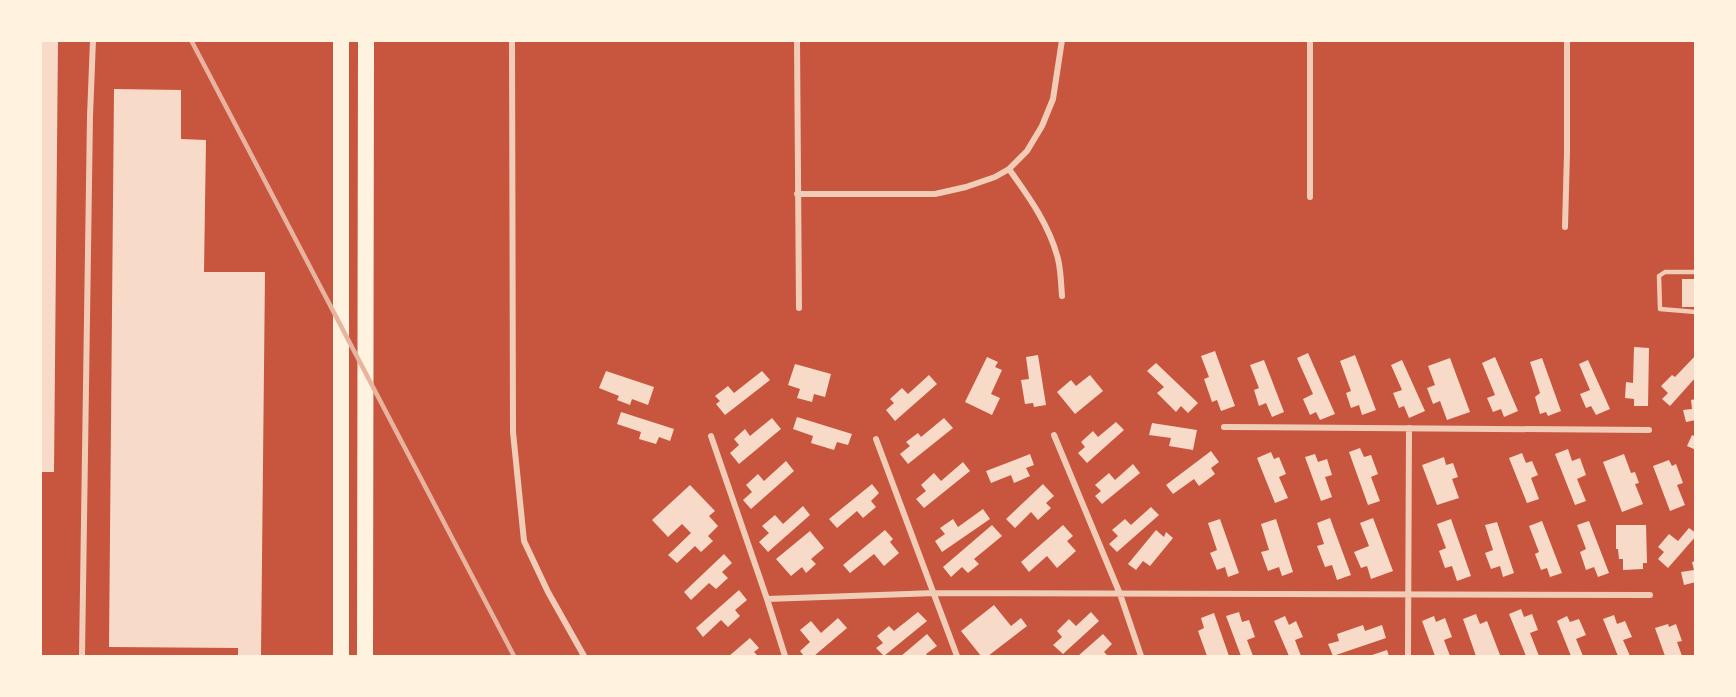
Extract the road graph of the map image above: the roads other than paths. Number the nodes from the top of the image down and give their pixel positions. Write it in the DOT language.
graph roads {
  1 [pos="93,40"];
  2 [pos="341,40"];
  3 [pos="366,40"];
  4 [pos="512,40"];
  5 [pos="797,40"];
  6 [pos="1062,40"];
  7 [pos="1310,40"];
  8 [pos="1567,40"];
  9 [pos="1010,169"];
  10 [pos="797,194"];
  11 [pos="1310,197"];
  12 [pos="1565,227"];
  13 [pos="1695,272"];
  14 [pos="1062,296"];
  15 [pos="799,308"];
  16 [pos="1695,312"];
  17 [pos="1224,427"];
  18 [pos="1408,428"];
  19 [pos="1649,430"];
  20 [pos="1054,435"];
  21 [pos="711,436"];
  22 [pos="876,439"];
  23 [pos="935,593"];
  24 [pos="1120,594"];
  25 [pos="1408,595"];
  26 [pos="1650,595"];
  27 [pos="767,599"];
  28 [pos="82,657"];
  29 [pos="341,657"];
  30 [pos="365,657"];
  31 [pos="584,657"];
  32 [pos="785,657"];
  33 [pos="957,657"];
  34 [pos="1141,657"];
  35 [pos="1408,657"];
  1 -- 28 [label="street"];
  2 -- 29 [label="highway"];
  3 -- 30 [label="highway"];
  4 -- 31 [label="street"];
  5 -- 10 [label="street"];
  6 -- 9 [label="street"];
  7 -- 11 [label="street"];
  8 -- 12 [label="street"];
  9 -- 10 [label="street"];
  9 -- 14 [label="street"];
  10 -- 15 [label="street"];
  13 -- 16 [label="lane"];
  17 -- 18 [label="street"];
  18 -- 19 [label="street"];
  18 -- 25 [label="street"];
  20 -- 24 [label="street"];
  21 -- 27 [label="street"];
  22 -- 23 [label="street"];
  23 -- 24 [label="street"];
  23 -- 27 [label="street"];
  23 -- 33 [label="street"];
  24 -- 25 [label="street"];
  24 -- 34 [label="street"];
  25 -- 26 [label="street"];
  25 -- 35 [label="street"];
  27 -- 32 [label="street"];
}
